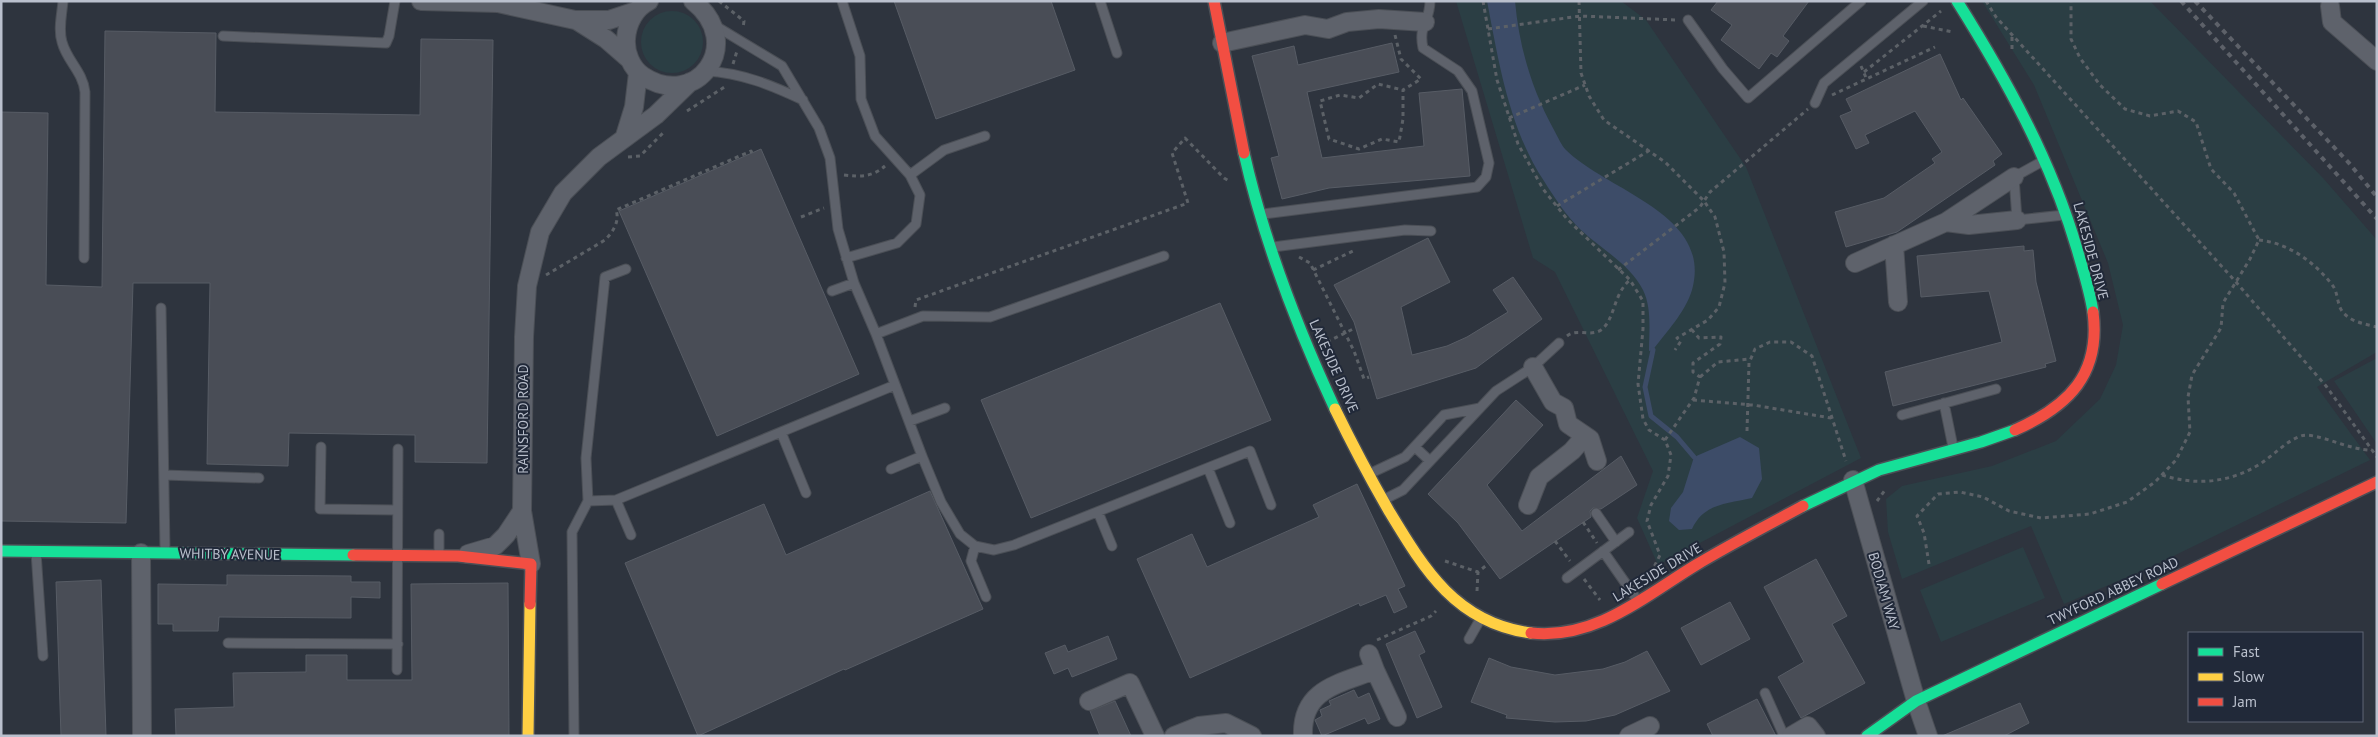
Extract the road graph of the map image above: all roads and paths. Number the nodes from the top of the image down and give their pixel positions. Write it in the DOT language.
graph roads {
  1 [pos="63,1"];
  2 [pos="395,1"];
  3 [pos="421,1"];
  4 [pos="693,1"];
  5 [pos="719,1"];
  6 [pos="842,1"];
  7 [pos="1100,1"];
  8 [pos="1214,1"];
  9 [pos="1430,1"];
  10 [pos="1483,1"];
  11 [pos="1579,1"];
  12 [pos="1861,1"];
  13 [pos="1923,1"];
  14 [pos="1986,1"];
  15 [pos="2070,1"];
  16 [pos="2329,3"];
  17 [pos="645,4"];
  18 [pos="1952,4"];
  19 [pos="1580,16"];
  20 [pos="575,20"];
  21 [pos="1394,20"];
  22 [pos="1688,20"];
  23 [pos="744,21"];
  24 [pos="1425,22"];
  25 [pos="714,25"];
  26 [pos="1489,28"];
  27 [pos="2012,35"];
  28 [pos="224,36"];
  29 [pos="1222,43"];
  30 [pos="1935,47"];
  31 [pos="1117,53"];
  32 [pos="2012,53"];
  33 [pos="2377,61"];
  34 [pos="634,66"];
  35 [pos="706,71"];
  36 [pos="1864,72"];
  37 [pos="690,82"];
  38 [pos="1585,85"];
  39 [pos="1403,90"];
  40 [pos="803,100"];
  41 [pos="1815,103"];
  42 [pos="1511,117"];
  43 [pos="625,136"];
  44 [pos="985,136"];
  45 [pos="1650,150"];
  46 [pos="752,153"];
  47 [pos="895,158"];
  48 [pos="2045,160"];
  49 [pos="831,174"];
  50 [pos="910,175"];
  51 [pos="2014,177"];
  52 [pos="1254,194"];
  53 [pos="1704,201"];
  54 [pos="834,203"];
  55 [pos="1558,205"];
  56 [pos="2067,214"];
  57 [pos="1260,215"];
  58 [pos="801,217"];
  59 [pos="2017,220"];
  60 [pos="1946,222"];
  61 [pos="1431,231"];
  62 [pos="2259,240"];
  63 [pos="1894,245"];
  64 [pos="1364,246"];
  65 [pos="1272,252"];
  66 [pos="1164,256"];
  67 [pos="84,258"];
  68 [pos="846,258"];
  69 [pos="1855,263"];
  70 [pos="626,269"];
  71 [pos="1619,269"];
  72 [pos="555,270"];
  73 [pos="1313,270"];
  74 [pos="1630,280"];
  75 [pos="2234,281"];
  76 [pos="854,283"];
  77 [pos="832,291"];
  78 [pos="1898,302"];
  79 [pos="161,308"];
  80 [pos="912,320"];
  81 [pos="2377,327"];
  82 [pos="1355,328"];
  83 [pos="1692,330"];
  84 [pos="1345,333"];
  85 [pos="876,334"];
  86 [pos="1559,343"];
  87 [pos="1674,350"];
  88 [pos="1750,359"];
  89 [pos="1533,367"];
  90 [pos="1369,377"];
  91 [pos="1700,377"];
  92 [pos="895,385"];
  93 [pos="1996,389"];
  94 [pos="1693,400"];
  95 [pos="1944,403"];
  96 [pos="1749,404"];
  97 [pos="945,408"];
  98 [pos="1480,408"];
  99 [pos="1902,415"];
  100 [pos="910,421"];
  101 [pos="1747,431"];
  102 [pos="780,432"];
  103 [pos="1586,436"];
  104 [pos="1665,440"];
  105 [pos="321,447"];
  106 [pos="1415,447"];
  107 [pos="398,449"];
  108 [pos="1954,450"];
  109 [pos="2372,450"];
  110 [pos="922,456"];
  111 [pos="2377,456"];
  112 [pos="1430,461"];
  113 [pos="1597,461"];
  114 [pos="891,468"];
  115 [pos="1208,468"];
  116 [pos="1369,474"];
  117 [pos="164,475"];
  118 [pos="2162,475"];
  119 [pos="259,478"];
  120 [pos="1853,480"];
  121 [pos="2377,482"];
  122 [pos="1888,485"];
  123 [pos="806,493"];
  124 [pos="616,500"];
  125 [pos="1382,500"];
  126 [pos="588,501"];
  127 [pos="1271,504"];
  128 [pos="1528,505"];
  129 [pos="396,510"];
  130 [pos="522,511"];
  131 [pos="1098,512"];
  132 [pos="1596,513"];
  133 [pos="1582,522"];
  134 [pos="1230,523"];
  135 [pos="1629,532"];
  136 [pos="1868,533"];
  137 [pos="439,534"];
  138 [pos="631,535"];
  139 [pos="1616,542"];
  140 [pos="976,546"];
  141 [pos="1112,546"];
  142 [pos="1,551"];
  143 [pos="1602,551"];
  144 [pos="36,552"];
  145 [pos="141,553"];
  146 [pos="165,553"];
  147 [pos="396,556"];
  148 [pos="439,556"];
  149 [pos="458,556"];
  150 [pos="1422,562"];
  151 [pos="531,564"];
  152 [pos="1488,564"];
  153 [pos="1929,564"];
  154 [pos="1652,570"];
  155 [pos="1478,572"];
  156 [pos="1566,578"];
  157 [pos="1479,582"];
  158 [pos="1450,596"];
  159 [pos="986,597"];
  160 [pos="1638,601"];
  161 [pos="1481,617"];
  162 [pos="1469,640"];
  163 [pos="228,644"];
  164 [pos="398,644"];
  165 [pos="42,656"];
  166 [pos="1372,662"];
  167 [pos="397,670"];
  168 [pos="1765,694"];
  169 [pos="1089,701"];
  170 [pos="1916,701"];
  171 [pos="1397,717"];
  172 [pos="1650,726"];
  173 [pos="142,736"];
  174 [pos="528,736"];
  175 [pos="574,736"];
  176 [pos="1155,736"];
  177 [pos="1174,736"];
  178 [pos="1252,736"];
  179 [pos="1303,736"];
  180 [pos="1629,736"];
  181 [pos="1784,736"];
  182 [pos="1791,736"];
  183 [pos="1816,736"];
  184 [pos="1867,736"];
  185 [pos="1928,736"];
  1 -- 67 [label="lane"];
  2 -- 28 [label="lane"];
  3 -- 20 [label="street"];
  4 -- 25 [label="street"];
  5 -- 23 [label="path"];
  6 -- 47 [label="lane"];
  7 -- 31 [label="lane"];
  8 -- 29 [label="street, LAKESIDE DRIVE"];
  9 -- 24 [label="lane"];
  10 -- 26 [label="path"];
  11 -- 19 [label="path"];
  12 -- 22 [label="lane"];
  13 -- 41 [label="lane"];
  14 -- 27 [label="path"];
  15 -- 62 [label="path"];
  16 -- 33 [label="street"];
  17 -- 20 [label="street"];
  17 -- 34 [label="street"];
  18 -- 36 [label="path"];
  18 -- 48 [label="street, LAKESIDE DRIVE"];
  19 -- 22 [label="path"];
  19 -- 26 [label="path"];
  19 -- 38 [label="path"];
  20 -- 34 [label="street"];
  21 -- 24 [label="street"];
  21 -- 29 [label="street"];
  21 -- 39 [label="path"];
  24 -- 57 [label="lane"];
  25 -- 35 [label="street"];
  25 -- 40 [label="lane"];
  26 -- 42 [label="path"];
  27 -- 32 [label="path"];
  27 -- 75 [label="path"];
  29 -- 52 [label="street, LAKESIDE DRIVE"];
  30 -- 41 [label="path"];
  34 -- 37 [label="street"];
  34 -- 43 [label="street"];
  35 -- 37 [label="street, RAINSFORD ROAD"];
  35 -- 40 [label="lane"];
  37 -- 43 [label="street, RAINSFORD ROAD"];
  38 -- 42 [label="path"];
  38 -- 45 [label="path"];
  39 -- 39 [label="path"];
  40 -- 49 [label="lane"];
  41 -- 53 [label="path"];
  42 -- 55 [label="path"];
  43 -- 130 [label="street, RAINSFORD ROAD"];
  44 -- 50 [label="lane"];
  45 -- 53 [label="path"];
  45 -- 55 [label="path"];
  46 -- 72 [label="path"];
  47 -- 49 [label="path"];
  47 -- 50 [label="lane"];
  48 -- 51 [label="lane"];
  48 -- 56 [label="street, LAKESIDE DRIVE"];
  49 -- 54 [label="lane"];
  50 -- 68 [label="lane"];
  51 -- 59 [label="lane"];
  51 -- 60 [label="street"];
  52 -- 57 [label="street, LAKESIDE DRIVE"];
  52 -- 80 [label="path"];
  53 -- 71 [label="path"];
  53 -- 83 [label="path"];
  54 -- 58 [label="path"];
  54 -- 68 [label="lane"];
  55 -- 71 [label="path"];
  56 -- 59 [label="lane"];
  56 -- 108 [label="street, LAKESIDE DRIVE"];
  57 -- 65 [label="street, LAKESIDE DRIVE"];
  59 -- 60 [label="street"];
  60 -- 63 [label="street"];
  61 -- 65 [label="lane"];
  62 -- 75 [label="path"];
  62 -- 81 [label="path"];
  63 -- 69 [label="street"];
  63 -- 78 [label="street"];
  64 -- 73 [label="path"];
  65 -- 73 [label="path"];
  65 -- 116 [label="street, LAKESIDE DRIVE"];
  66 -- 80 [label="lane"];
  68 -- 76 [label="lane"];
  70 -- 126 [label="lane"];
  71 -- 74 [label="path"];
  73 -- 84 [label="path"];
  74 -- 86 [label="path"];
  74 -- 104 [label="path"];
  75 -- 109 [label="path"];
  75 -- 118 [label="path"];
  76 -- 77 [label="lane"];
  76 -- 85 [label="lane"];
  79 -- 117 [label="lane"];
  80 -- 85 [label="lane"];
  82 -- 84 [label="path"];
  83 -- 87 [label="path"];
  83 -- 91 [label="path"];
  84 -- 90 [label="path"];
  85 -- 92 [label="lane"];
  86 -- 89 [label="lane"];
  88 -- 91 [label="path"];
  88 -- 96 [label="path"];
  88 -- 96 [label="path"];
  89 -- 98 [label="lane"];
  89 -- 103 [label="street"];
  91 -- 94 [label="path"];
  92 -- 100 [label="lane"];
  92 -- 102 [label="lane"];
  93 -- 95 [label="lane"];
  94 -- 96 [label="path"];
  94 -- 104 [label="path"];
  95 -- 99 [label="lane"];
  95 -- 108 [label="lane"];
  96 -- 101 [label="path"];
  97 -- 100 [label="lane"];
  98 -- 106 [label="lane"];
  98 -- 112 [label="lane"];
  100 -- 110 [label="lane"];
  102 -- 123 [label="lane"];
  102 -- 124 [label="lane"];
  103 -- 113 [label="street"];
  103 -- 128 [label="street"];
  104 -- 154 [label="path"];
  105 -- 129 [label="lane"];
  106 -- 112 [label="lane"];
  106 -- 116 [label="lane"];
  107 -- 129 [label="lane"];
  108 -- 120 [label="street, LAKESIDE DRIVE"];
  109 -- 111 [label="path"];
  109 -- 118 [label="path"];
  110 -- 114 [label="lane"];
  110 -- 140 [label="lane"];
  112 -- 125 [label="lane"];
  115 -- 127 [label="lane"];
  115 -- 131 [label="lane"];
  115 -- 134 [label="lane"];
  116 -- 125 [label="street, LAKESIDE DRIVE"];
  117 -- 119 [label="lane"];
  117 -- 146 [label="lane"];
  118 -- 153 [label="path"];
  120 -- 136 [label="street, BODIAM WAY"];
  120 -- 160 [label="street, LAKESIDE DRIVE"];
  121 -- 170 [label="street, TWYFORD ABBEY ROAD"];
  122 -- 136 [label="path"];
  124 -- 126 [label="lane"];
  124 -- 138 [label="lane"];
  125 -- 150 [label="street, LAKESIDE DRIVE"];
  126 -- 175 [label="lane"];
  129 -- 147 [label="lane"];
  130 -- 149 [label="street, WHITBY AVENUE"];
  130 -- 151 [label="street, RAINSFORD ROAD"];
  131 -- 140 [label="lane"];
  131 -- 141 [label="lane"];
  132 -- 139 [label="lane"];
  133 -- 143 [label="path"];
  135 -- 139 [label="lane"];
  136 -- 170 [label="street, BODIAM WAY"];
  137 -- 148 [label="lane"];
  139 -- 143 [label="lane"];
  140 -- 159 [label="lane"];
  142 -- 144 [label="street, WHITBY AVENUE"];
  143 -- 156 [label="lane"];
  143 -- 160 [label="lane"];
  144 -- 145 [label="street, WHITBY AVENUE"];
  144 -- 165 [label="lane"];
  145 -- 146 [label="street, WHITBY AVENUE"];
  145 -- 173 [label="street"];
  146 -- 147 [label="street, WHITBY AVENUE"];
  147 -- 148 [label="street, WHITBY AVENUE"];
  147 -- 164 [label="lane"];
  148 -- 149 [label="street, WHITBY AVENUE"];
  149 -- 151 [label="street, WHITBY AVENUE"];
  150 -- 155 [label="path"];
  150 -- 158 [label="street, LAKESIDE DRIVE"];
  151 -- 174 [label="street, RAINSFORD ROAD"];
  152 -- 155 [label="path"];
  155 -- 157 [label="path"];
  158 -- 161 [label="street, LAKESIDE DRIVE"];
  158 -- 166 [label="path"];
  160 -- 161 [label="street, LAKESIDE DRIVE"];
  161 -- 162 [label="lane"];
  163 -- 164 [label="lane"];
  164 -- 167 [label="lane"];
  166 -- 171 [label="street"];
  166 -- 179 [label="street"];
  168 -- 181 [label="lane"];
  169 -- 176 [label="street"];
  170 -- 184 [label="street, TWYFORD ABBEY ROAD"];
  170 -- 185 [label="street, BODIAM WAY"];
  172 -- 180 [label="street"];
  177 -- 178 [label="street"];
  182 -- 183 [label="street"];
}
